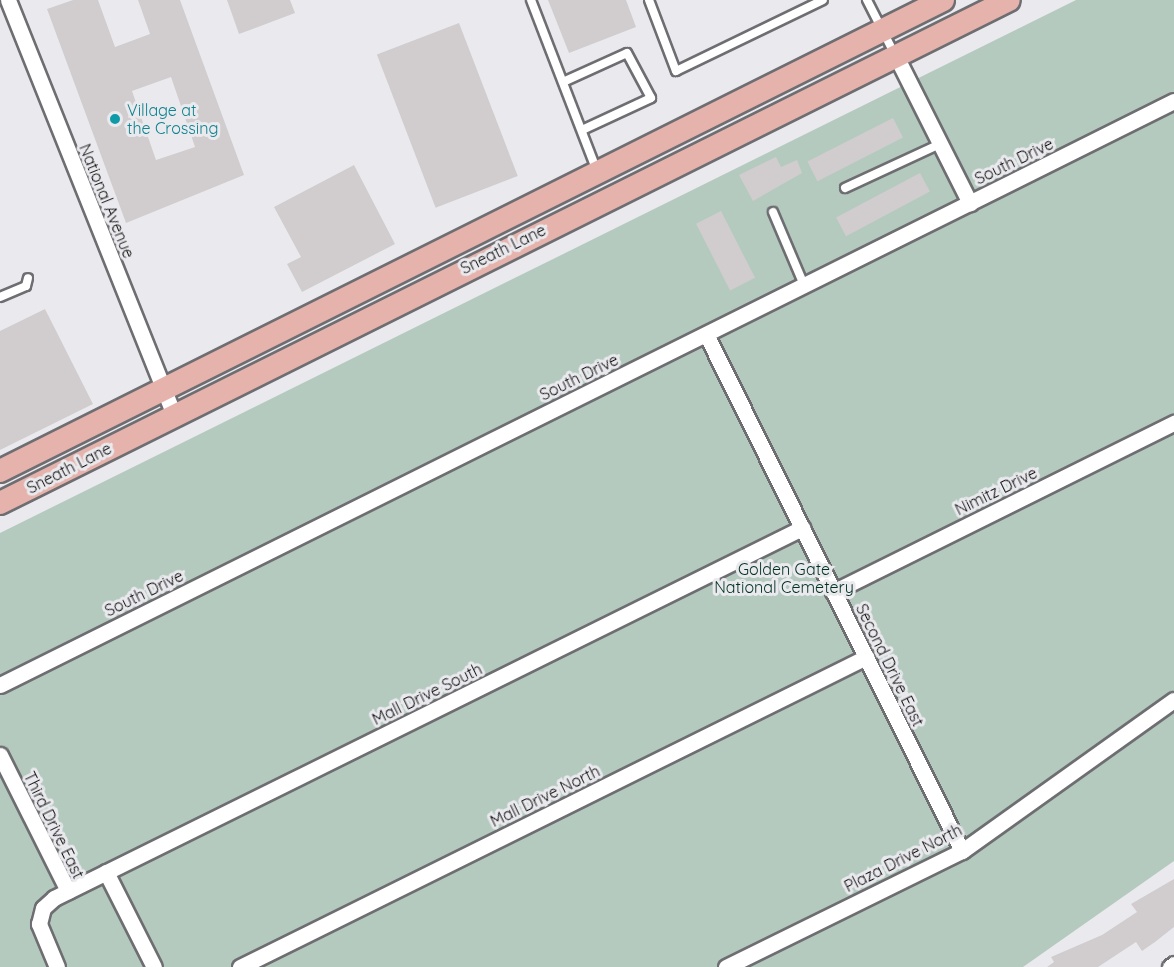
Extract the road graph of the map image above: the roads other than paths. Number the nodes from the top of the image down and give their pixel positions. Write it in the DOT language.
graph roads {
  1 [pos="8,0"];
  2 [pos="531,0"];
  3 [pos="649,0"];
  4 [pos="823,0"];
  5 [pos="867,0"];
  6 [pos="943,0"];
  7 [pos="1009,0"];
  8 [pos="809,3"];
  9 [pos="880,32"];
  10 [pos="896,56"];
  11 [pos="563,82"];
  12 [pos="1174,101"];
  13 [pos="582,130"];
  14 [pos="940,144"];
  15 [pos="599,175"];
  16 [pos="845,188"];
  17 [pos="970,203"];
  18 [pos="773,212"];
  19 [pos="28,278"];
  20 [pos="804,285"];
  21 [pos="0,297"];
  22 [pos="706,334"];
  23 [pos="163,389"];
  24 [pos="174,415"];
  25 [pos="1174,423"];
  26 [pos="0,471"];
  27 [pos="0,503"];
  28 [pos="802,528"];
  29 [pos="833,592"];
  30 [pos="866,657"];
  31 [pos="0,685"];
  32 [pos="1174,700"];
  33 [pos="0,755"];
  34 [pos="962,851"];
  35 [pos="106,872"];
  36 [pos="68,891"];
  37 [pos="1174,964"];
  38 [pos="57,967"];
  39 [pos="154,967"];
  40 [pos="240,967"];
  41 [pos="726,967"];
  42 [pos="1170,967"];
  1 -- 23 [label="street, National Avenue"];
  2 -- 11 [label="lane"];
  3 -- 8 [label="lane"];
  4 -- 8 [label="lane"];
  5 -- 9 [label="lane"];
  6 -- 9 [label="main road, Sneath Lane"];
  7 -- 10 [label="main road, Sneath Lane"];
  9 -- 10 [label="lane"];
  9 -- 15 [label="main road, Sneath Lane"];
  10 -- 14 [label="street"];
  10 -- 24 [label="main road, Sneath Lane"];
  11 -- 13 [label="lane"];
  11 -- 13 [label="lane"];
  12 -- 17 [label="street, South Drive"];
  13 -- 15 [label="lane"];
  14 -- 16 [label="lane"];
  14 -- 17 [label="street"];
  15 -- 23 [label="main road, Sneath Lane"];
  17 -- 20 [label="street, South Drive"];
  18 -- 20 [label="lane"];
  19 -- 21 [label="lane"];
  20 -- 22 [label="street, South Drive"];
  22 -- 28 [label="street, Second Drive East"];
  22 -- 31 [label="street, South Drive"];
  23 -- 24 [label="street, National Avenue"];
  23 -- 26 [label="main road, Sneath Lane"];
  24 -- 27 [label="main road, Sneath Lane"];
  25 -- 29 [label="street, Nimitz Drive"];
  28 -- 29 [label="street, Second Drive East"];
  28 -- 35 [label="street, Mall Drive South"];
  29 -- 30 [label="street, Second Drive East"];
  30 -- 34 [label="street, Second Drive East"];
  30 -- 40 [label="street, Mall Drive North"];
  32 -- 34 [label="street, Plaza Drive North"];
  33 -- 36 [label="street, Third Drive East"];
  34 -- 41 [label="street, Plaza Drive North"];
  35 -- 36 [label="street, Mall Drive South"];
  35 -- 39 [label="street"];
  36 -- 38 [label="street, Third Drive East"];
  37 -- 42 [label="street"];
}
